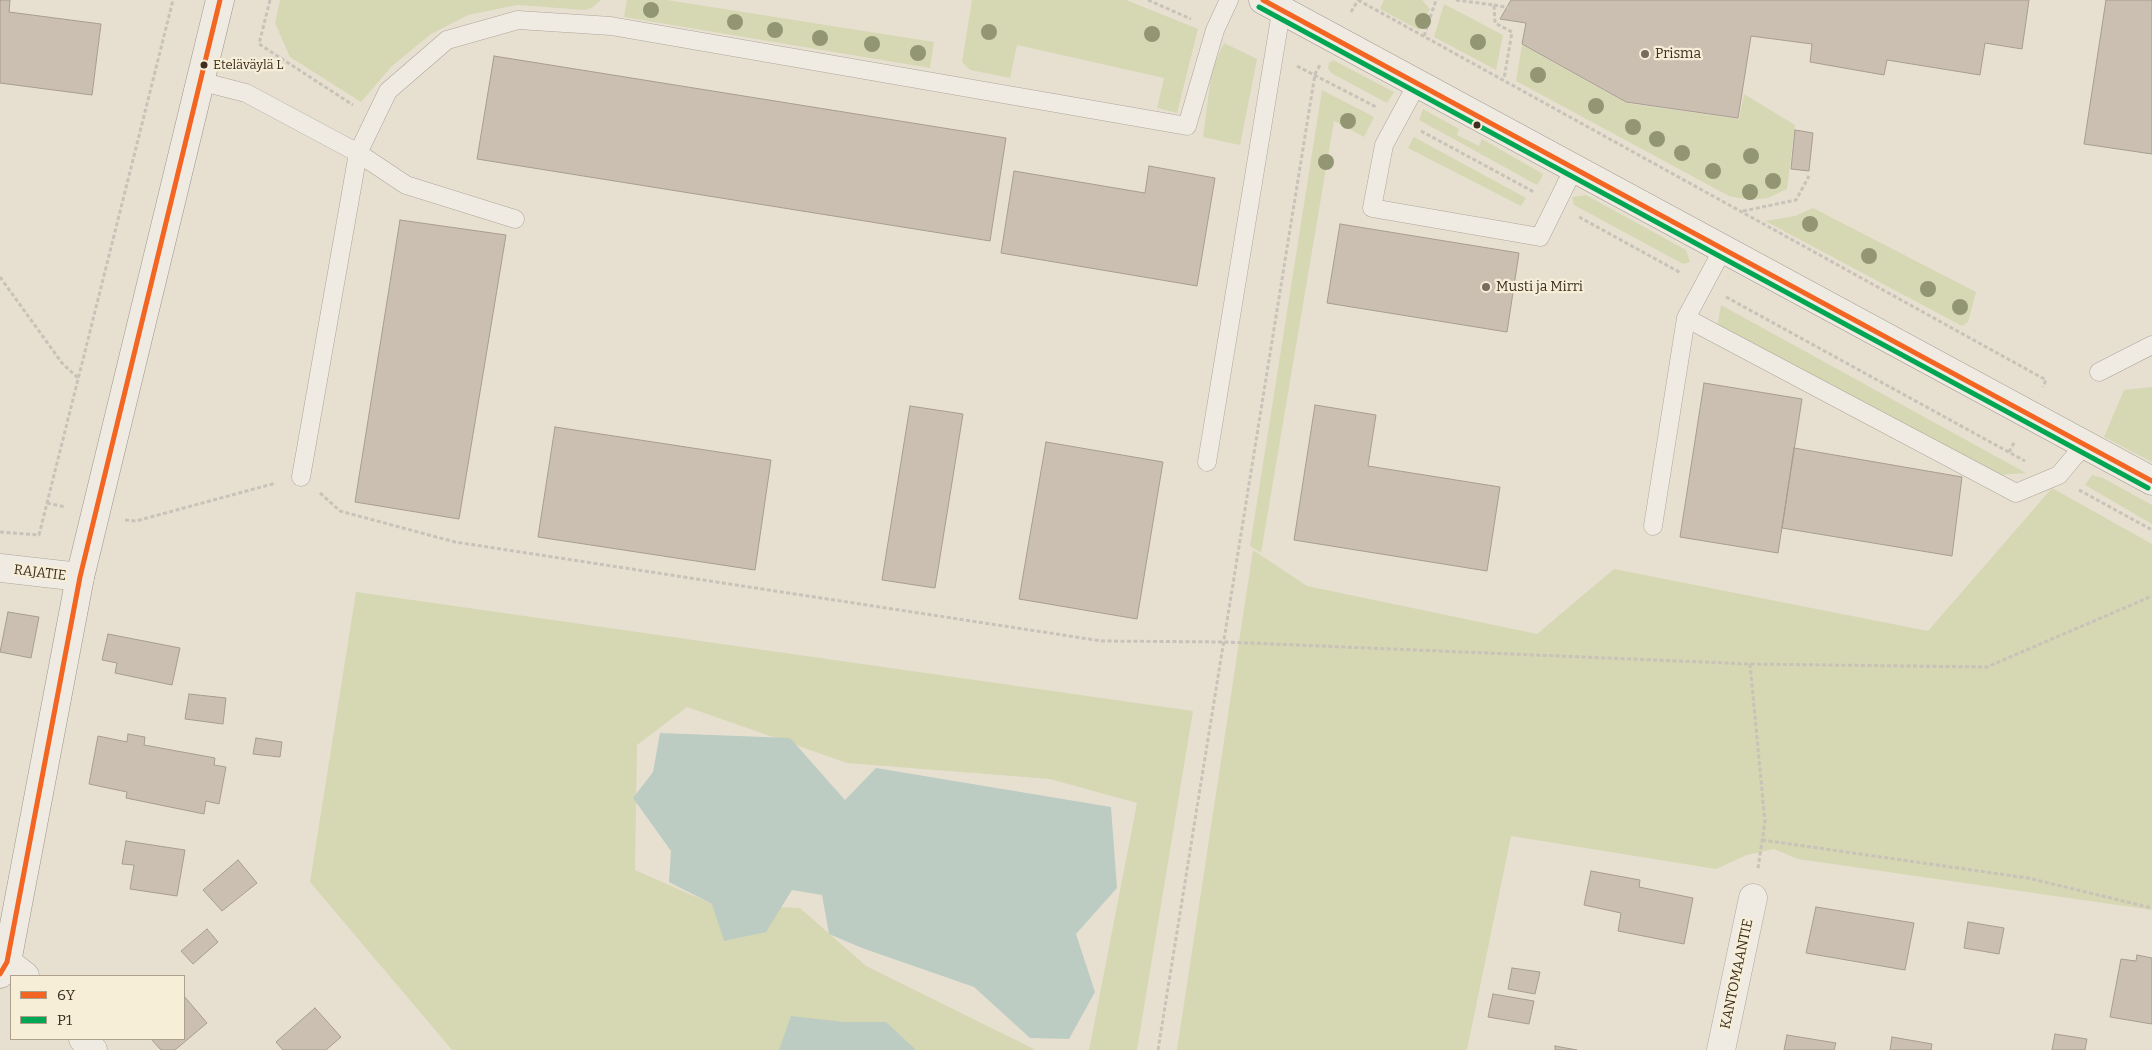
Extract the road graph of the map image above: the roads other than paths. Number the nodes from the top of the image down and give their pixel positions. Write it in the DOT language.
graph roads {
  1 [pos="220,0"];
  2 [pos="1229,0"];
  3 [pos="1276,3"];
  4 [pos="199,81"];
  5 [pos="1417,84"];
  6 [pos="358,152"];
  7 [pos="1574,168"];
  8 [pos="515,219"];
  9 [pos="1723,249"];
  10 [pos="1686,318"];
  11 [pos="2152,345"];
  12 [pos="2099,372"];
  13 [pos="2084,445"];
  14 [pos="1208,462"];
  15 [pos="301,477"];
  16 [pos="2152,481"];
  17 [pos="1653,526"];
  18 [pos="0,568"];
  19 [pos="80,577"];
  20 [pos="1753,898"];
  21 [pos="11,971"];
  22 [pos="84,1040"];
  23 [pos="93,1050"];
  24 [pos="1722,1050"];
  1 -- 4 [label="main road"];
  2 -- 6 [label="lane"];
  3 -- 5 [label="main road"];
  3 -- 14 [label="lane"];
  4 -- 6 [label="lane"];
  4 -- 19 [label="main road"];
  5 -- 7 [label="main road"];
  5 -- 7 [label="lane"];
  6 -- 8 [label="lane"];
  6 -- 15 [label="lane"];
  7 -- 9 [label="main road"];
  9 -- 10 [label="lane"];
  9 -- 13 [label="main road"];
  10 -- 13 [label="lane"];
  10 -- 17 [label="lane"];
  11 -- 12 [label="lane"];
  13 -- 16 [label="main road"];
  18 -- 19 [label="main road, RAJATIE"];
  19 -- 21 [label="main road"];
  20 -- 24 [label="main road, KANTOMAANTIE"];
  22 -- 23 [label="main road"];
}
